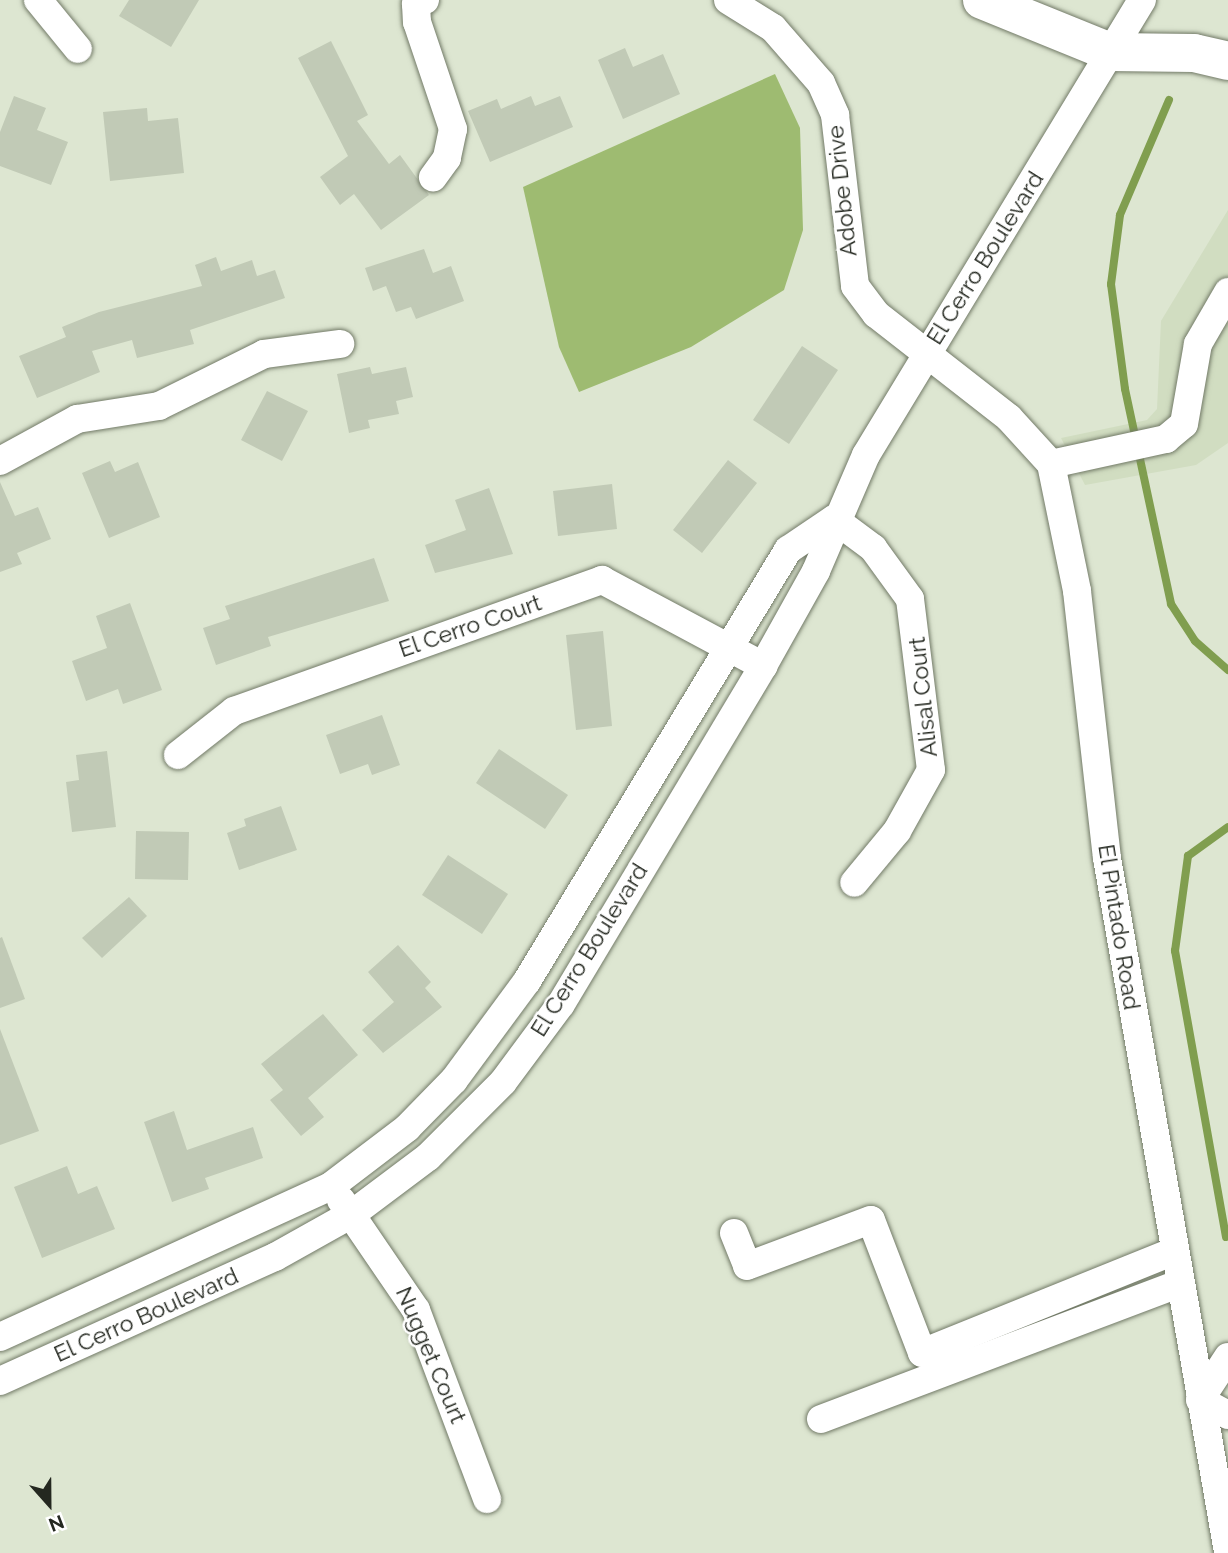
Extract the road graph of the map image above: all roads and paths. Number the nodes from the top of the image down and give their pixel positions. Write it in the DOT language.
graph roads {
  1 [pos="38,0"];
  2 [pos="728,0"];
  3 [pos="982,0"];
  4 [pos="1142,0"];
  5 [pos="420,2"];
  6 [pos="78,49"];
  7 [pos="1110,52"];
  8 [pos="1228,61"];
  9 [pos="433,177"];
  10 [pos="1228,292"];
  11 [pos="340,344"];
  12 [pos="924,356"];
  13 [pos="0,461"];
  14 [pos="1051,464"];
  15 [pos="834,519"];
  16 [pos="726,646"];
  17 [pos="763,666"];
  18 [pos="178,755"];
  19 [pos="854,883"];
  20 [pos="331,1186"];
  21 [pos="352,1214"];
  22 [pos="734,1233"];
  23 [pos="1174,1251"];
  24 [pos="1180,1283"];
  25 [pos="3,1327"];
  26 [pos="1228,1357"];
  27 [pos="12,1375"];
  28 [pos="1200,1400"];
  29 [pos="1228,1415"];
  30 [pos="821,1419"];
  31 [pos="487,1499"];
  32 [pos="1228,1552"];
  1 -- 6 [label="street"];
  2 -- 12 [label="street, Adobe Drive"];
  3 -- 7 [label="highway"];
  4 -- 7 [label="street, El Cerro Boulevard"];
  5 -- 9 [label="street"];
  7 -- 8 [label="highway"];
  7 -- 12 [label="street, El Cerro Boulevard"];
  10 -- 14 [label="street"];
  11 -- 13 [label="street"];
  12 -- 14 [label="street"];
  12 -- 15 [label="street, El Cerro Boulevard"];
  14 -- 23 [label="street, El Pintado Road"];
  15 -- 16 [label="street, El Cerro Boulevard"];
  15 -- 17 [label="street, El Cerro Boulevard"];
  15 -- 19 [label="street, Alisal Court"];
  16 -- 17 [label="street, El Cerro Court"];
  16 -- 18 [label="street, El Cerro Court"];
  16 -- 20 [label="street, El Cerro Boulevard"];
  17 -- 21 [label="street, El Cerro Boulevard"];
  20 -- 21 [label="street, Nugget Court"];
  20 -- 25 [label="street, El Cerro Boulevard"];
  21 -- 27 [label="street, El Cerro Boulevard"];
  21 -- 31 [label="street, Nugget Court"];
  22 -- 23 [label="street"];
  23 -- 24 [label="street, El Pintado Road"];
  24 -- 28 [label="street, El Pintado Road"];
  24 -- 30 [label="street"];
  25 -- 27 [label="street"];
  26 -- 28 [label="street"];
  28 -- 29 [label="street"];
  28 -- 32 [label="street, El Pintado Road"];
}
